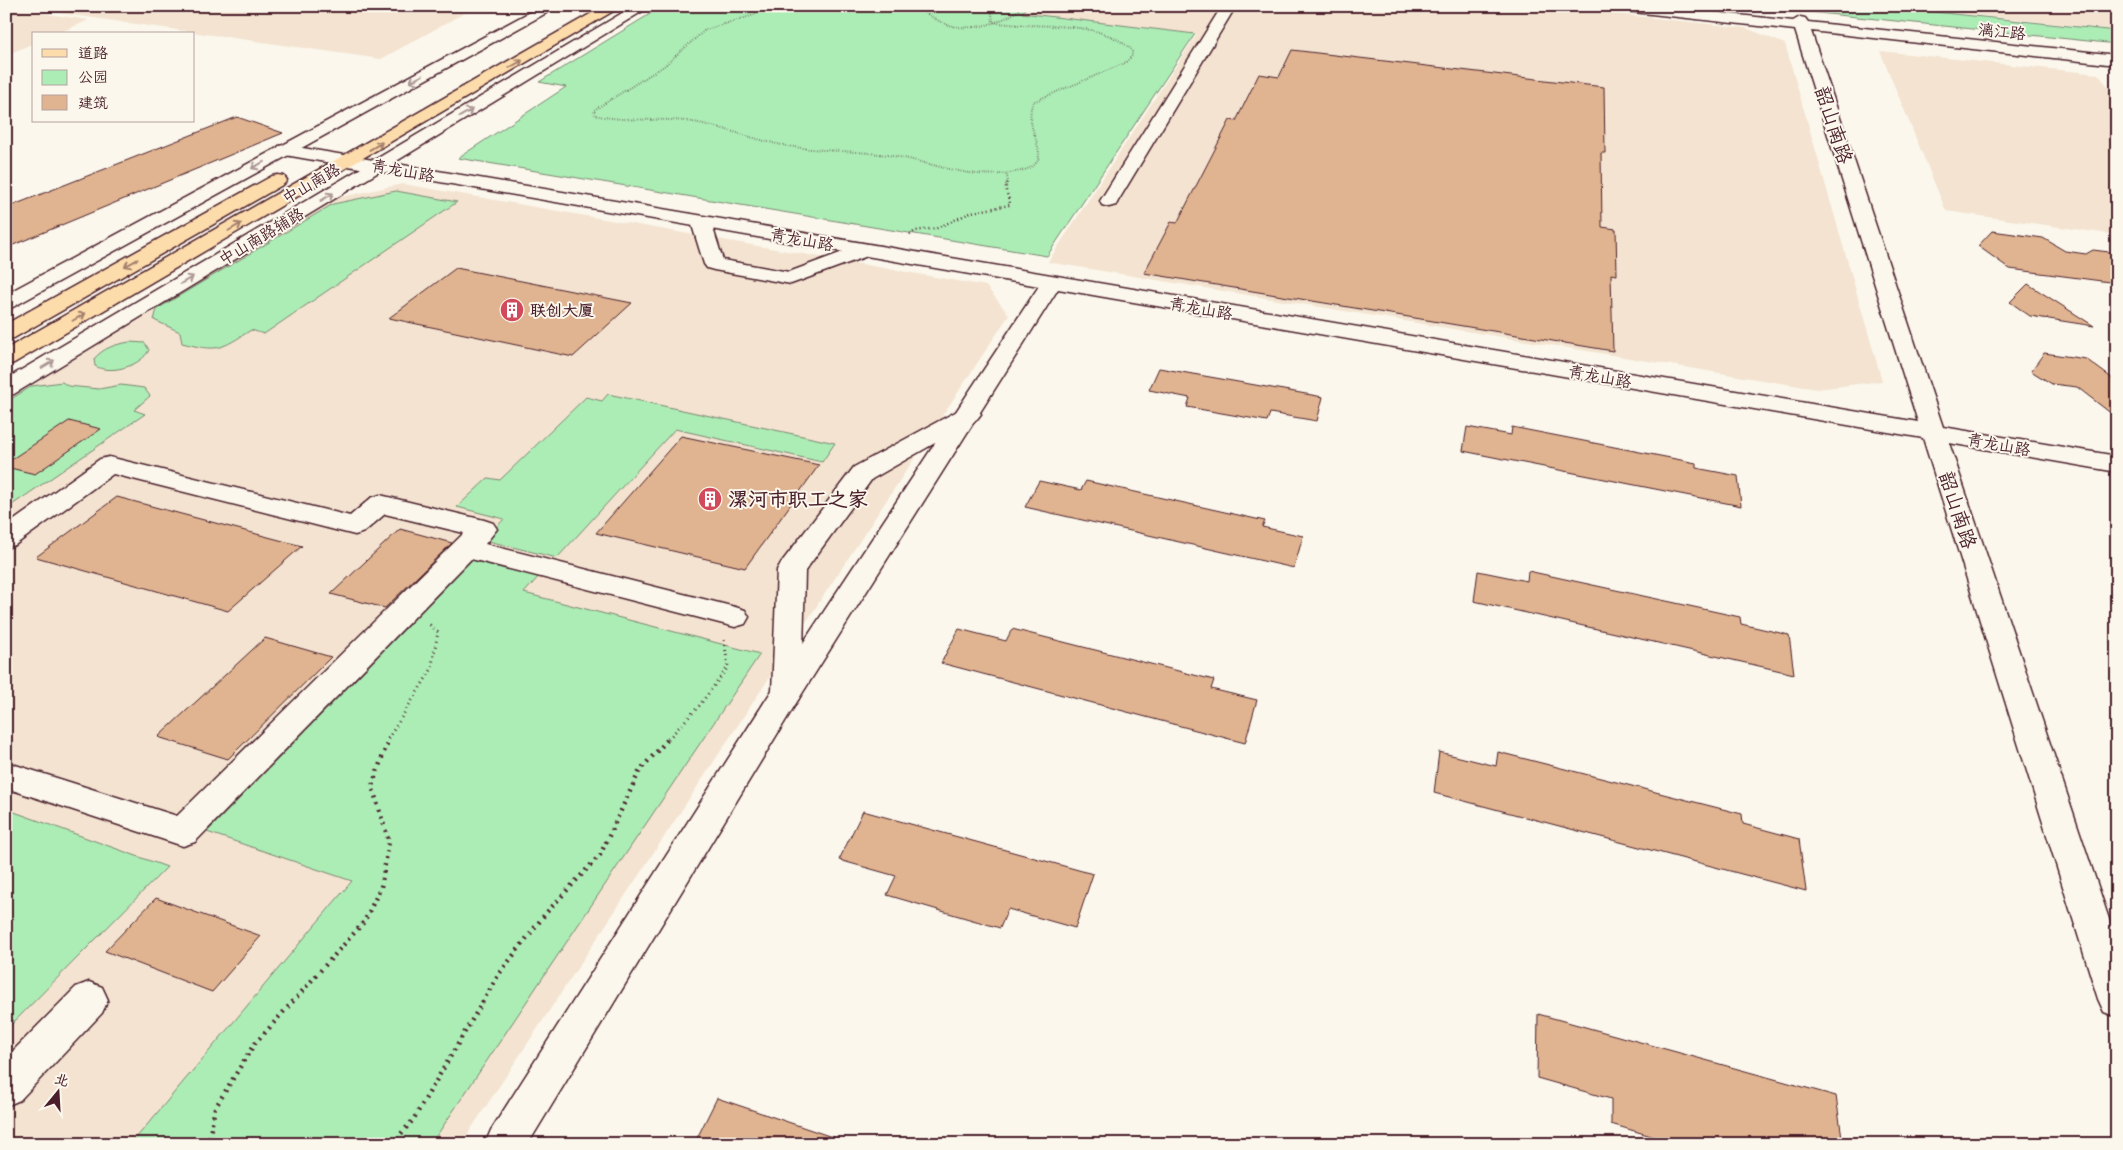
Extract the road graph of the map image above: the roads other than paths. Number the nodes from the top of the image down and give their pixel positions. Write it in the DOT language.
graph roads {
  1 [pos="552,6"];
  2 [pos="584,6"];
  3 [pos="615,6"];
  4 [pos="644,6"];
  5 [pos="1229,6"];
  6 [pos="1615,6"];
  7 [pos="1659,6"];
  8 [pos="1801,24"];
  9 [pos="2117,54"];
  10 [pos="2117,60"];
  11 [pos="285,150"];
  12 [pos="321,156"];
  13 [pos="350,161"];
  14 [pos="377,166"];
  15 [pos="1109,201"];
  16 [pos="700,222"];
  17 [pos="866,250"];
  18 [pos="1052,282"];
  19 [pos="6,303"];
  20 [pos="6,333"];
  21 [pos="6,358"];
  22 [pos="6,389"];
  23 [pos="969,414"];
  24 [pos="1933,433"];
  25 [pos="2117,464"];
  26 [pos="6,539"];
  27 [pos="464,548"];
  28 [pos="727,615"];
  29 [pos="787,692"];
  30 [pos="6,775"];
  31 [pos="2117,999"];
  32 [pos="89,1000"];
  33 [pos="6,1086"];
  34 [pos="504,1144"];
  1 -- 11 [label="street, one-way"];
  2 -- 12 [label="main road, 中山南路"];
  13 -- 3 [label="main road, 中山南路, one-way"];
  14 -- 4 [label="street, 中山南路辅路, one-way"];
  5 -- 15 [label="street"];
  6 -- 8 [label="street, 漓江路"];
  7 -- 8 [label="street, 漓江路"];
  8 -- 9 [label="street, 漓江路"];
  8 -- 10 [label="street, 漓江路"];
  8 -- 24 [label="street, 韶山南路"];
  11 -- 12 [label="street, 青龙山路"];
  11 -- 19 [label="street, one-way"];
  12 -- 13 [label="street, 青龙山路"];
  12 -- 20 [label="main road, 中山南路, one-way"];
  13 -- 14 [label="street, 青龙山路"];
  21 -- 13 [label="main road, 中山南路, one-way"];
  14 -- 16 [label="street, 青龙山路"];
  22 -- 14 [label="street, 中山南路辅路, one-way"];
  16 -- 17 [label="street, 青龙山路"];
  16 -- 17 [label="street"];
  17 -- 18 [label="street, 青龙山路"];
  18 -- 23 [label="street"];
  18 -- 24 [label="street, 青龙山路"];
  23 -- 29 [label="street"];
  23 -- 29 [label="street"];
  24 -- 25 [label="street, 青龙山路"];
  24 -- 31 [label="street, 韶山南路"];
  26 -- 27 [label="street"];
  27 -- 28 [label="street"];
  27 -- 30 [label="street"];
  29 -- 34 [label="street"];
  32 -- 33 [label="street"];
}
